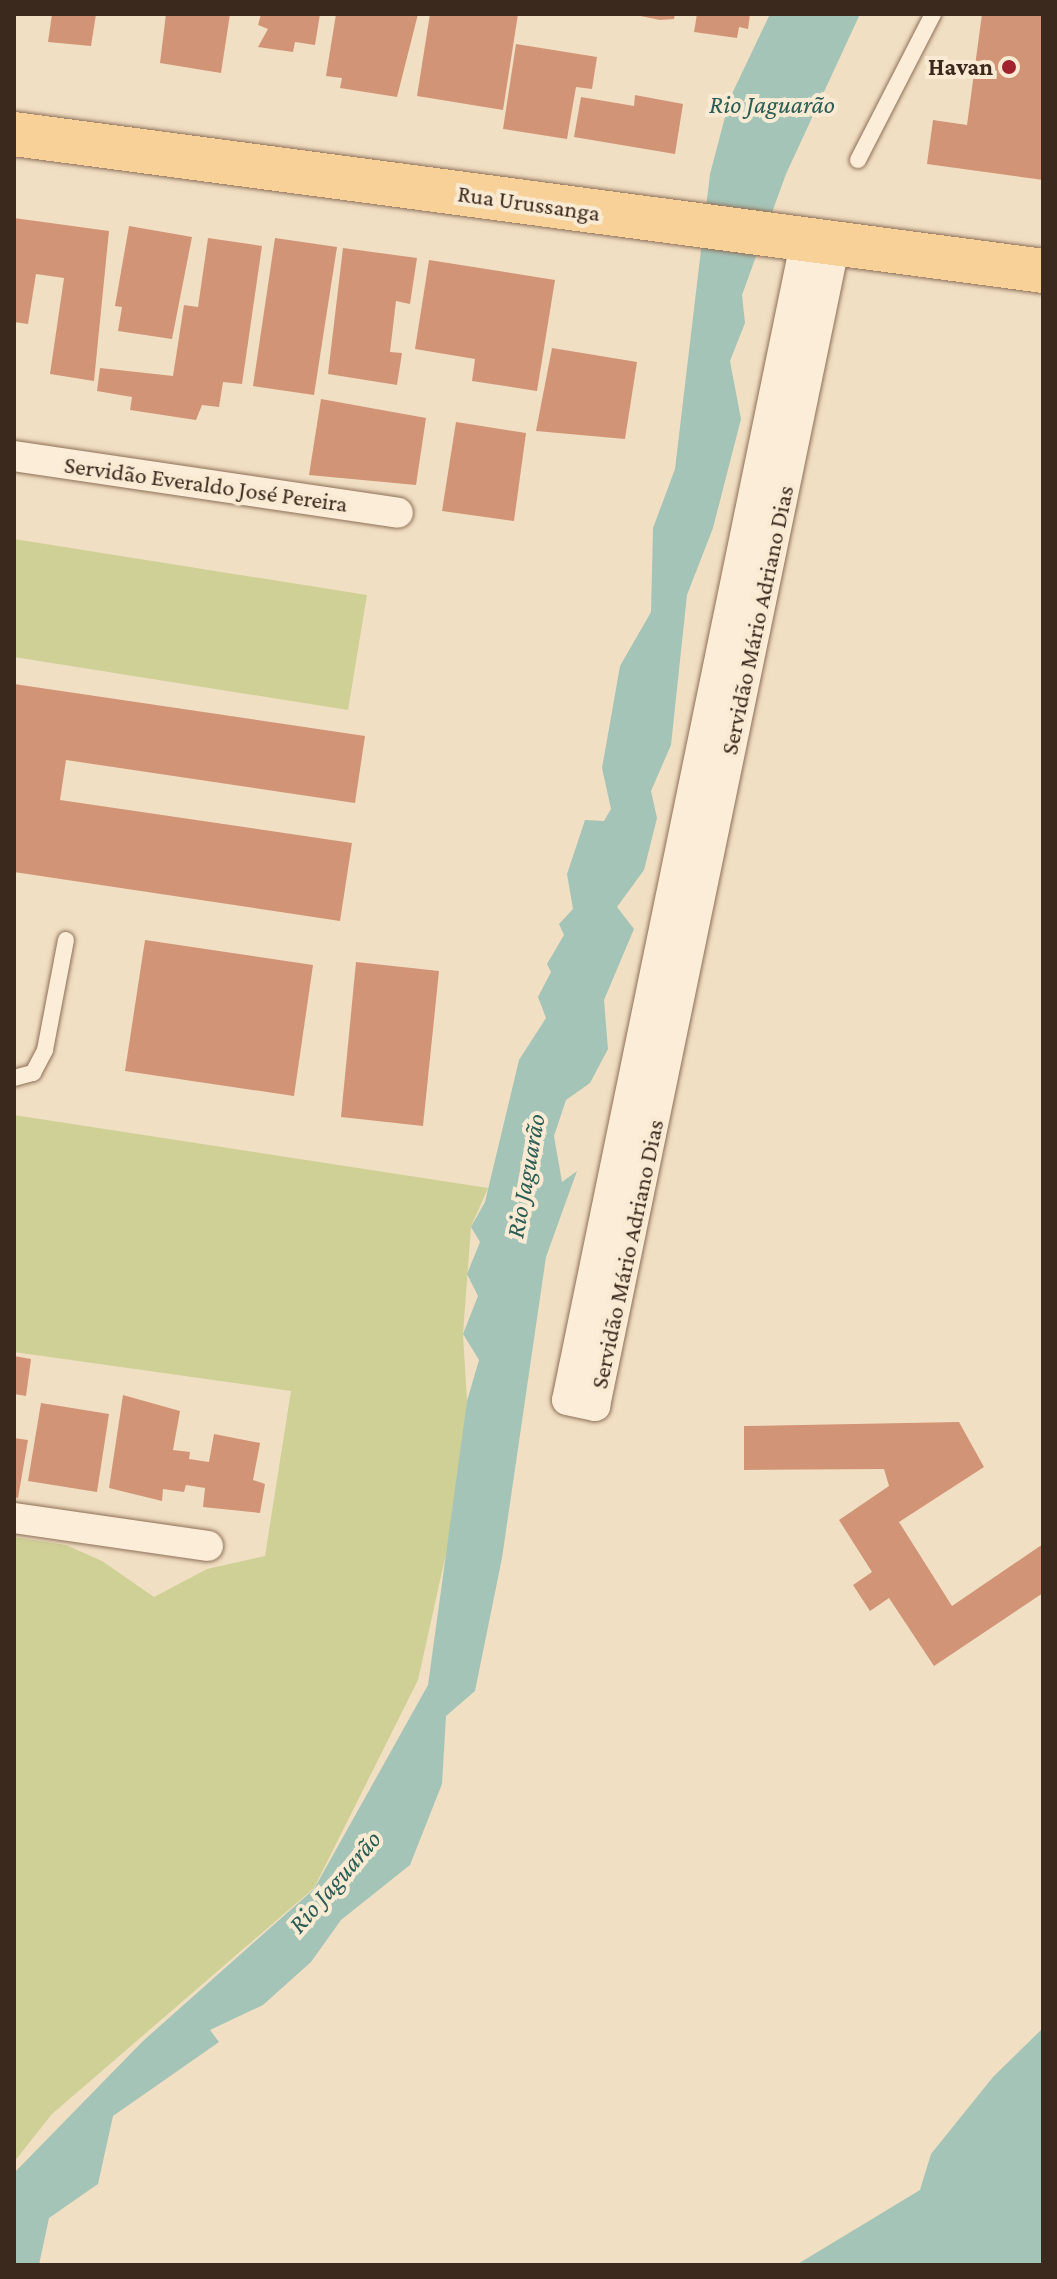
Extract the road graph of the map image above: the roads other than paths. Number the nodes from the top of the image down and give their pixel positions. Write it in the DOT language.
graph roads {
  1 [pos="933,14"];
  2 [pos="14,134"];
  3 [pos="858,160"];
  4 [pos="810,240"];
  5 [pos="1043,271"];
  6 [pos="14,456"];
  7 [pos="398,513"];
  8 [pos="66,940"];
  9 [pos="14,1078"];
  10 [pos="581,1403"];
  11 [pos="14,1518"];
  12 [pos="208,1546"];
  1 -- 3 [label="lane"];
  2 -- 4 [label="main road, Rua Urussanga"];
  4 -- 5 [label="main road, Rua Urussanga"];
  4 -- 10 [label="street, Servidão Mário Adriano Dias"];
  6 -- 7 [label="street, Servidão Everaldo José Pereira"];
  8 -- 9 [label="lane"];
  11 -- 12 [label="street"];
}
